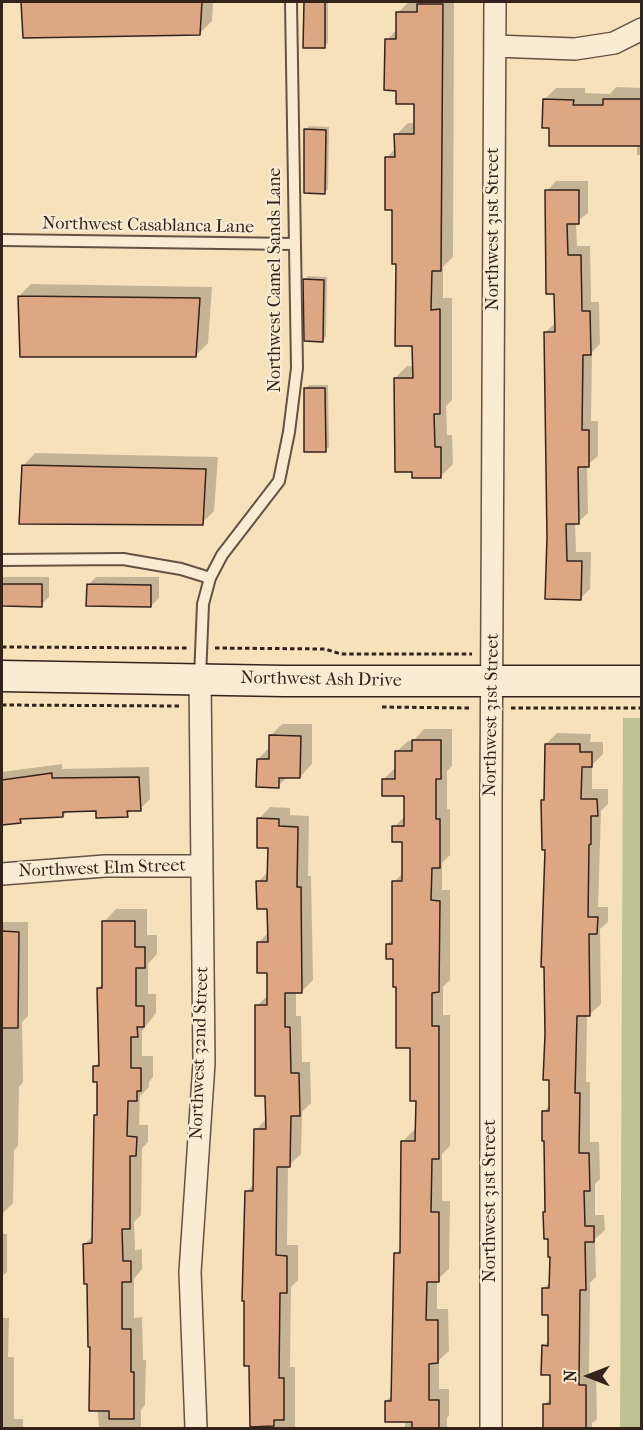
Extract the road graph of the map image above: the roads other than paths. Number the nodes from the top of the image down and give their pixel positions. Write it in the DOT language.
graph roads {
  1 [pos="291,2"];
  2 [pos="495,2"];
  3 [pos="642,28"];
  4 [pos="495,46"];
  5 [pos="2,240"];
  6 [pos="294,244"];
  7 [pos="2,560"];
  8 [pos="210,578"];
  9 [pos="493,668"];
  10 [pos="2,676"];
  11 [pos="201,678"];
  12 [pos="642,681"];
  13 [pos="202,866"];
  14 [pos="2,874"];
  15 [pos="196,1428"];
  16 [pos="491,1428"];
  1 -- 6 [label="lane, Northwest Camel Sands Lane"];
  2 -- 4 [label="street, Northwest 31st Street"];
  3 -- 4 [label="street"];
  4 -- 9 [label="street, Northwest 31st Street"];
  5 -- 6 [label="lane, Northwest Casablanca Lane"];
  6 -- 8 [label="lane, Northwest Camel Sands Lane"];
  7 -- 8 [label="lane"];
  8 -- 11 [label="lane, Northwest Camel Sands Lane"];
  9 -- 11 [label="street, Northwest Ash Drive"];
  9 -- 12 [label="street, Northwest Ash Drive"];
  9 -- 16 [label="street, Northwest 31st Street"];
  10 -- 11 [label="street, Northwest Ash Drive"];
  11 -- 13 [label="street, Northwest 32nd Street"];
  13 -- 14 [label="street, Northwest Elm Street"];
  13 -- 15 [label="street, Northwest 32nd Street"];
}
